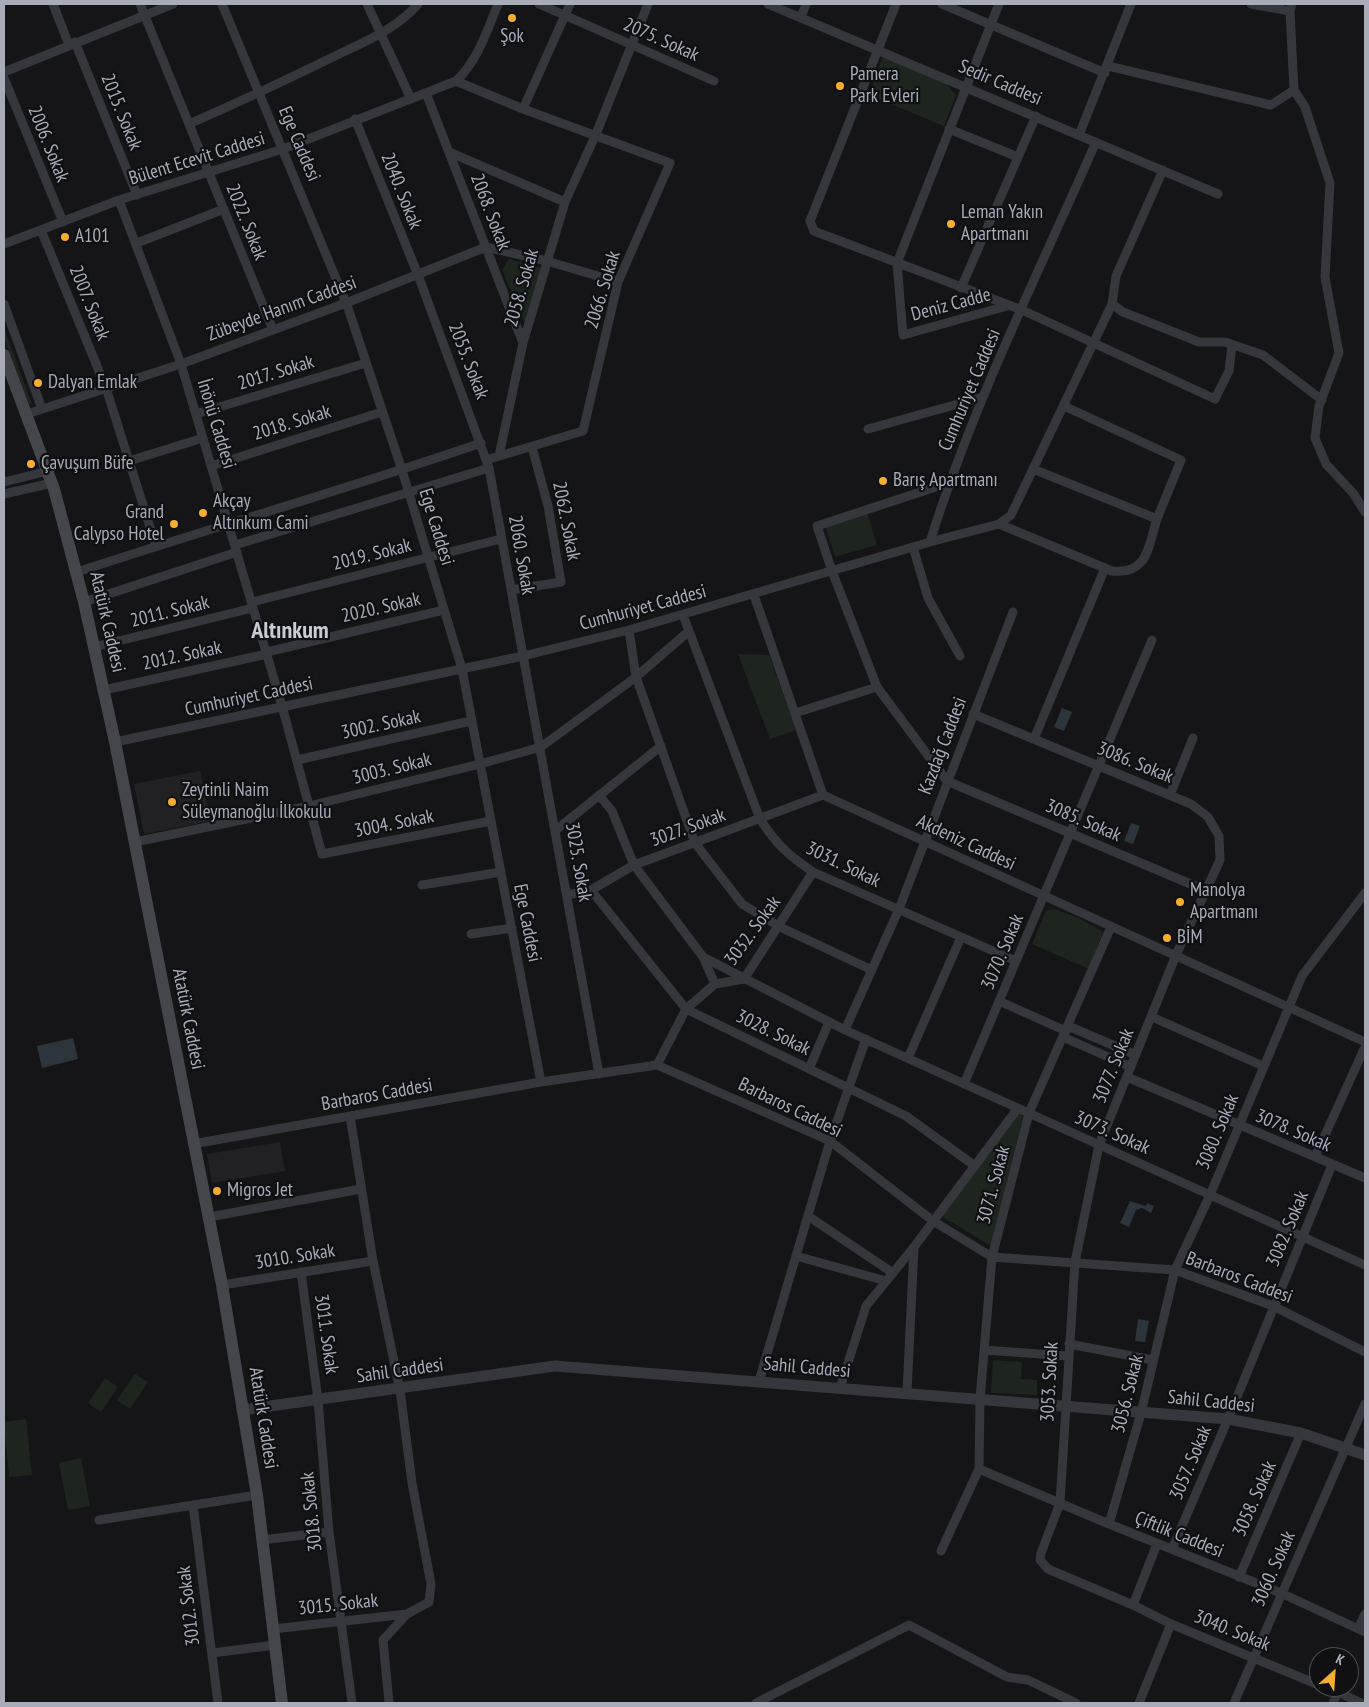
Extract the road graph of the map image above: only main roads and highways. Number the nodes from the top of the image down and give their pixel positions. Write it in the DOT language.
graph roads {
  1 [pos="4,355"];
  2 [pos="282,1703"];
  1 -- 2 [label="main road, Atatürk Caddesi"];
}
